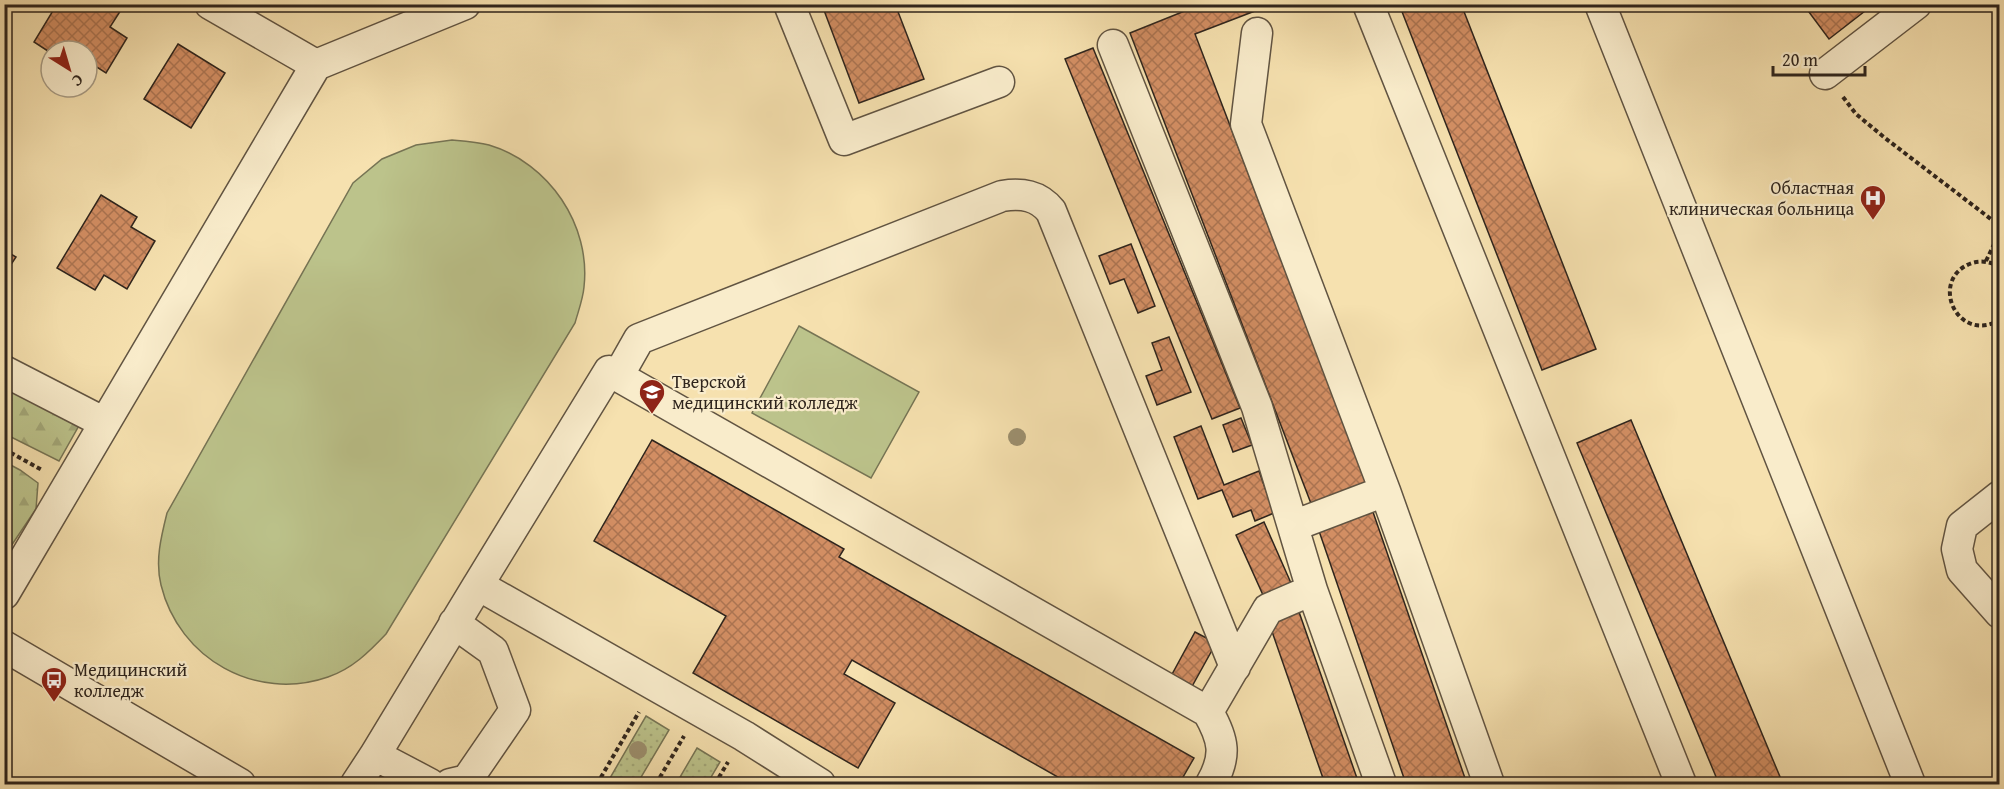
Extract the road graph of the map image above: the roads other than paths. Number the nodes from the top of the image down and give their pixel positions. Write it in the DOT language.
graph roads {
  1 [pos="210,4"];
  2 [pos="465,4"];
  3 [pos="789,4"];
  4 [pos="1368,4"];
  5 [pos="1600,4"];
  6 [pos="1916,4"];
  7 [pos="1257,33"];
  8 [pos="1113,45"];
  9 [pos="316,65"];
  10 [pos="1825,74"];
  11 [pos="999,82"];
  12 [pos="4,370"];
  13 [pos="618,376"];
  14 [pos="105,423"];
  15 [pos="1385,491"];
  16 [pos="1997,498"];
  17 [pos="1293,526"];
  18 [pos="478,585"];
  19 [pos="1312,590"];
  20 [pos="4,594"];
  21 [pos="2000,613"];
  22 [pos="454,624"];
  23 [pos="4,646"];
  24 [pos="1235,667"];
  25 [pos="1208,712"];
  26 [pos="375,754"];
  27 [pos="240,784"];
  28 [pos="356,784"];
  29 [pos="430,784"];
  30 [pos="450,784"];
  31 [pos="820,784"];
  32 [pos="1211,784"];
  33 [pos="1381,784"];
  34 [pos="1489,784"];
  35 [pos="1681,784"];
  36 [pos="1910,784"];
  1 -- 9 [label="street"];
  2 -- 9 [label="street"];
  3 -- 11 [label="street"];
  4 -- 35 [label="street"];
  5 -- 36 [label="street"];
  6 -- 10 [label="street"];
  7 -- 15 [label="street"];
  8 -- 17 [label="street"];
  9 -- 14 [label="street"];
  12 -- 14 [label="street"];
  13 -- 18 [label="street"];
  13 -- 24 [label="street"];
  13 -- 25 [label="street"];
  14 -- 20 [label="street"];
  15 -- 17 [label="street"];
  15 -- 34 [label="street"];
  16 -- 21 [label="street"];
  17 -- 19 [label="street"];
  18 -- 22 [label="street"];
  18 -- 31 [label="street"];
  19 -- 24 [label="street"];
  19 -- 33 [label="street"];
  22 -- 26 [label="street"];
  22 -- 30 [label="street"];
  23 -- 27 [label="street"];
  24 -- 25 [label="street"];
  25 -- 32 [label="street"];
  26 -- 28 [label="street"];
  26 -- 29 [label="street"];
}
